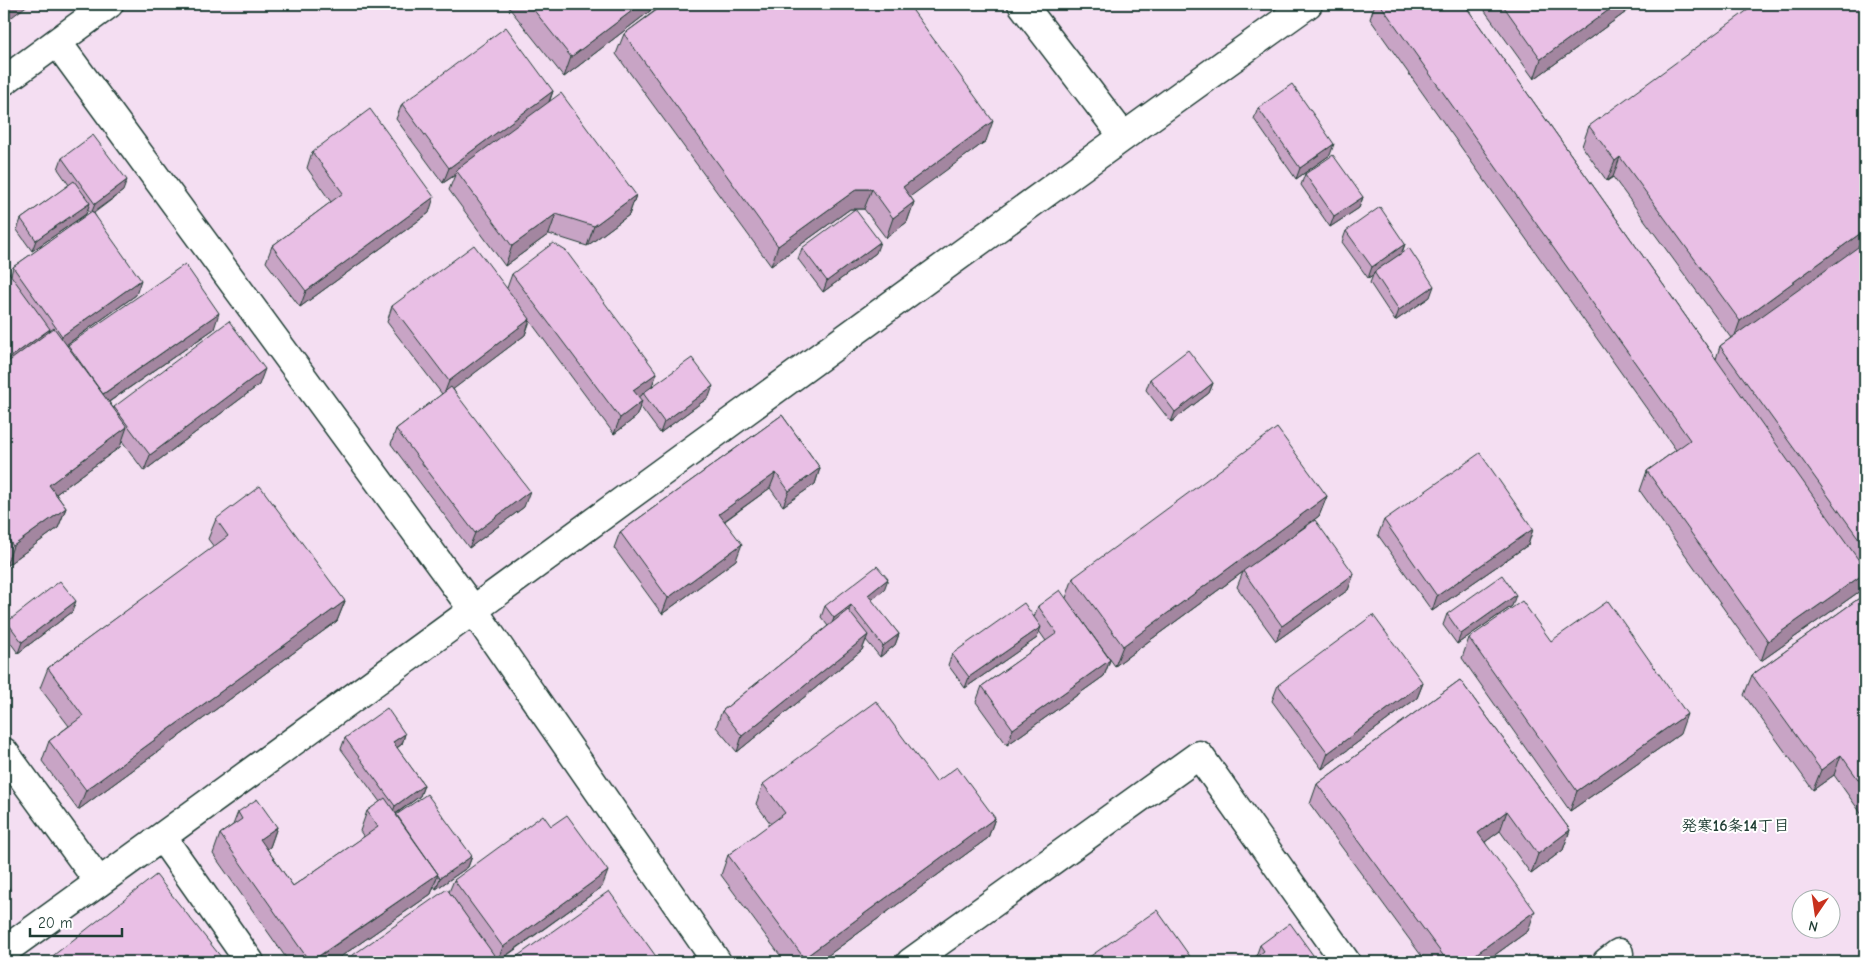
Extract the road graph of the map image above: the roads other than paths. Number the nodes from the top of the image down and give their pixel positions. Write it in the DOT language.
graph roads {
  1 [pos="109,4"];
  2 [pos="1022,4"];
  3 [pos="1308,4"];
  4 [pos="57,42"];
  5 [pos="4,81"];
  6 [pos="1123,136"];
  7 [pos="474,611"];
  8 [pos="4,752"];
  9 [pos="162,837"];
  10 [pos="99,882"];
  11 [pos="4,951"];
  12 [pos="250,962"];
  13 [pos="717,962"];
  14 [pos="911,962"];
  15 [pos="1346,962"];
  1 -- 4 [label="street"];
  2 -- 6 [label="street"];
  3 -- 6 [label="street"];
  4 -- 5 [label="street"];
  4 -- 7 [label="street"];
  6 -- 7 [label="street"];
  7 -- 9 [label="street"];
  7 -- 13 [label="street"];
  8 -- 10 [label="street"];
  9 -- 10 [label="street"];
  9 -- 12 [label="street"];
  10 -- 11 [label="street"];
  14 -- 15 [label="street"];
}
